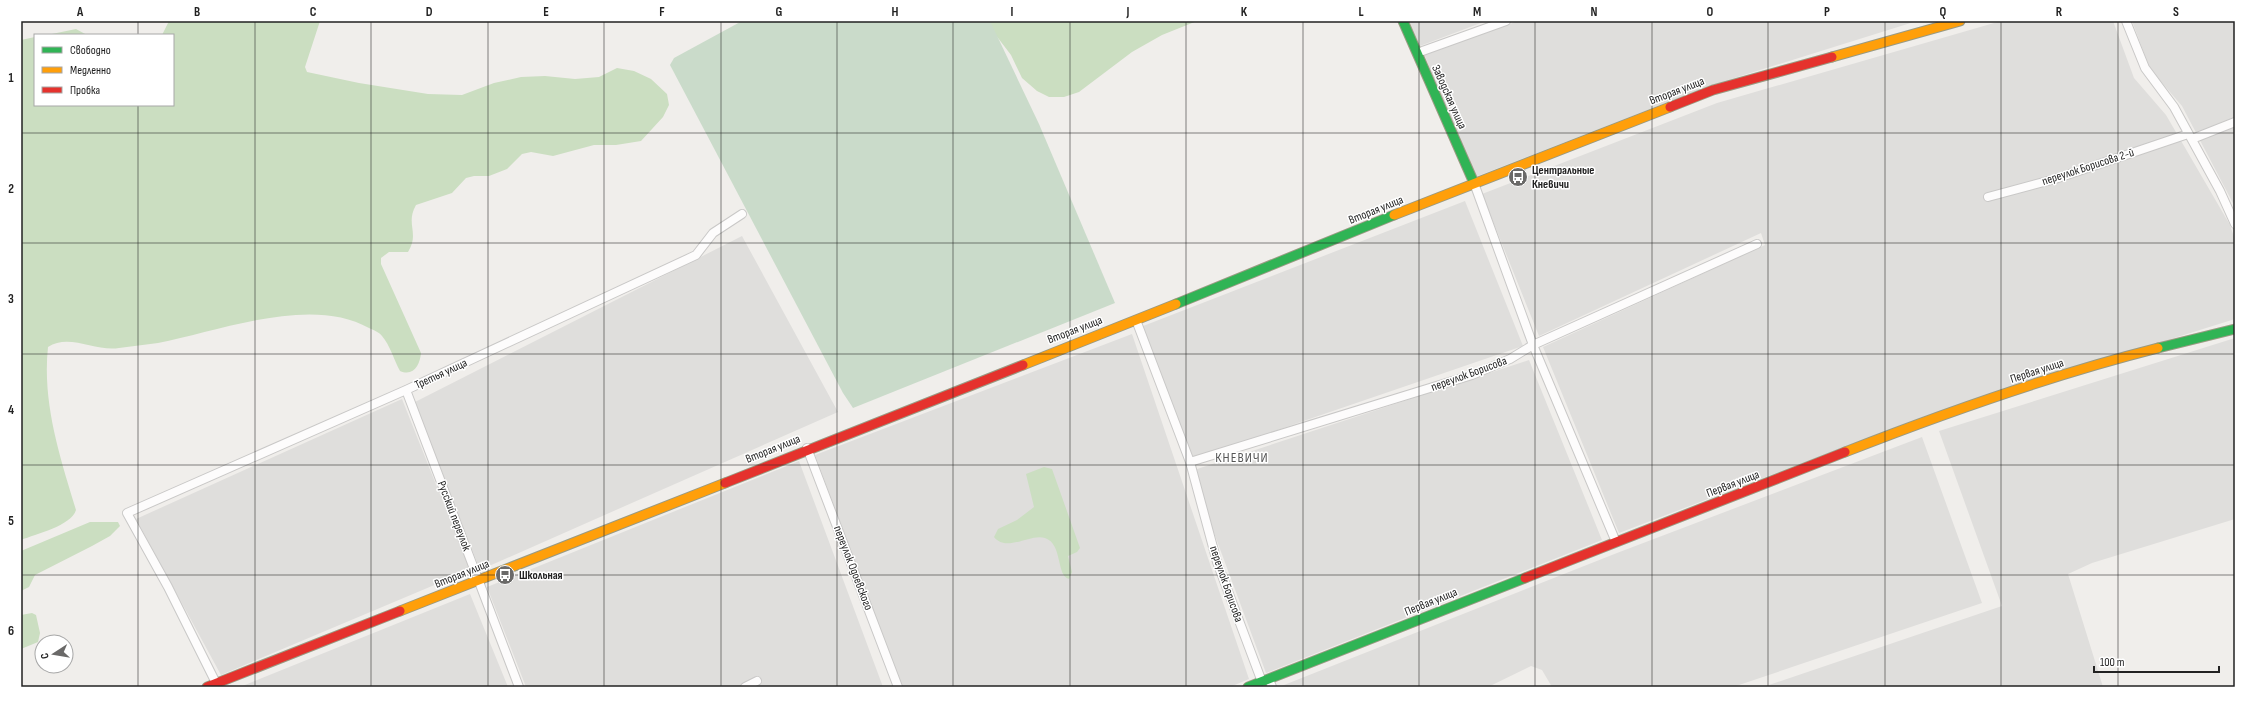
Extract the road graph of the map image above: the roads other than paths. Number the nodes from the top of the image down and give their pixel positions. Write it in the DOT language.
graph roads {
  1 [pos="1403,21"];
  2 [pos="1506,21"];
  3 [pos="1960,21"];
  4 [pos="2126,21"];
  5 [pos="1417,54"];
  6 [pos="2235,122"];
  7 [pos="2190,137"];
  8 [pos="1474,183"];
  9 [pos="1988,197"];
  10 [pos="742,214"];
  11 [pos="2235,224"];
  12 [pos="1757,244"];
  13 [pos="1136,320"];
  14 [pos="2235,330"];
  15 [pos="1533,345"];
  16 [pos="406,390"];
  17 [pos="807,448"];
  18 [pos="1190,462"];
  19 [pos="1616,542"];
  20 [pos="478,580"];
  21 [pos="757,681"];
  22 [pos="216,683"];
  23 [pos="1268,683"];
  24 [pos="207,687"];
  25 [pos="519,687"];
  26 [pos="744,687"];
  27 [pos="898,687"];
  28 [pos="1248,687"];
  1 -- 5 [label="main road, Заводская улица"];
  2 -- 5 [label="street"];
  3 -- 8 [label="main road, Вторая улица"];
  4 -- 7 [label="street"];
  5 -- 8 [label="main road, Заводская улица"];
  6 -- 7 [label="street, переулок Борисова 2-й"];
  7 -- 9 [label="street, переулок Борисова 2-й"];
  7 -- 11 [label="street"];
  8 -- 13 [label="main road, Вторая улица"];
  8 -- 15 [label="street"];
  10 -- 16 [label="street, Третья улица"];
  12 -- 15 [label="street, переулок Борисова"];
  13 -- 17 [label="main road, Вторая улица"];
  13 -- 18 [label="street, переулок Борисова"];
  14 -- 19 [label="main road, Первая улица"];
  15 -- 18 [label="street, переулок Борисова"];
  15 -- 19 [label="street"];
  16 -- 20 [label="street, Русский переулок"];
  16 -- 22 [label="street, Третья улица"];
  17 -- 20 [label="main road, Вторая улица"];
  17 -- 27 [label="street, переулок Одоевского"];
  18 -- 23 [label="street, переулок Борисова"];
  19 -- 23 [label="main road, Первая улица"];
  20 -- 22 [label="main road, Вторая улица"];
  20 -- 25 [label="street, Русский переулок"];
  21 -- 26 [label="street"];
  22 -- 24 [label="main road, Вторая улица"];
  23 -- 28 [label="main road, Первая улица"];
}
